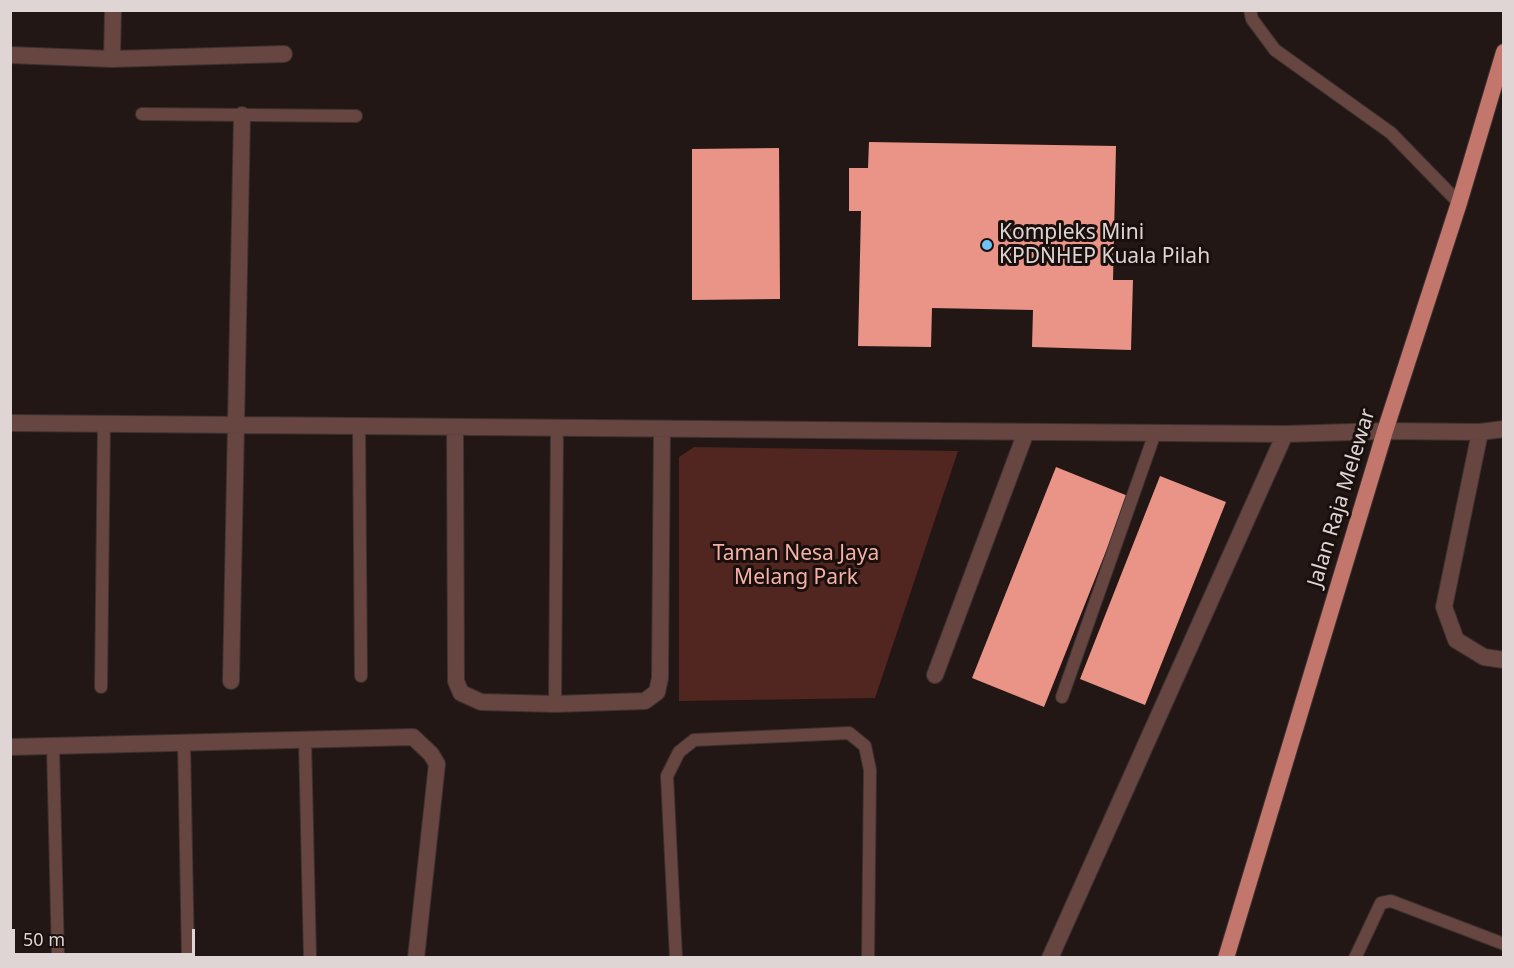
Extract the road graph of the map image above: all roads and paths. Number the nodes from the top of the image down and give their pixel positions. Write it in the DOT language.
graph roads {
  1 [pos="113,10"];
  2 [pos="1250,10"];
  3 [pos="1503,52"];
  4 [pos="284,54"];
  5 [pos="10,55"];
  6 [pos="112,59"];
  7 [pos="142,114"];
  8 [pos="242,115"];
  9 [pos="356,116"];
  10 [pos="1459,203"];
  11 [pos="10,423"];
  12 [pos="104,424"];
  13 [pos="238,426"];
  14 [pos="359,427"];
  15 [pos="455,428"];
  16 [pos="557,429"];
  17 [pos="662,429"];
  18 [pos="1503,429"];
  19 [pos="1385,431"];
  20 [pos="1026,432"];
  21 [pos="1480,432"];
  22 [pos="1155,433"];
  23 [pos="1285,434"];
  24 [pos="1503,660"];
  25 [pos="935,675"];
  26 [pos="361,676"];
  27 [pos="231,681"];
  28 [pos="101,687"];
  29 [pos="1062,697"];
  30 [pos="555,704"];
  31 [pos="305,740"];
  32 [pos="184,743"];
  33 [pos="53,746"];
  34 [pos="10,747"];
  35 [pos="1503,944"];
  36 [pos="58,957"];
  37 [pos="188,957"];
  38 [pos="310,957"];
  39 [pos="416,957"];
  40 [pos="676,957"];
  41 [pos="868,957"];
  42 [pos="1050,957"];
  43 [pos="1227,957"];
  44 [pos="1355,957"];
  1 -- 6 [label="street"];
  2 -- 10 [label="lane"];
  3 -- 10 [label="highway, Jalan Raja Melewar"];
  4 -- 6 [label="street"];
  5 -- 6 [label="street"];
  7 -- 8 [label="lane"];
  8 -- 9 [label="lane"];
  8 -- 13 [label="street"];
  10 -- 19 [label="highway, Jalan Raja Melewar"];
  11 -- 12 [label="street"];
  12 -- 13 [label="street"];
  12 -- 28 [label="lane"];
  13 -- 14 [label="street"];
  13 -- 27 [label="street"];
  14 -- 15 [label="street"];
  14 -- 26 [label="lane"];
  15 -- 16 [label="street"];
  15 -- 30 [label="street"];
  16 -- 17 [label="street"];
  16 -- 30 [label="lane"];
  17 -- 20 [label="street"];
  17 -- 30 [label="street"];
  18 -- 21 [label="street"];
  19 -- 21 [label="street"];
  19 -- 23 [label="street"];
  19 -- 43 [label="highway, Jalan Raja Melewar"];
  20 -- 22 [label="street"];
  20 -- 25 [label="street"];
  21 -- 24 [label="street"];
  22 -- 23 [label="street"];
  22 -- 29 [label="lane"];
  23 -- 42 [label="street"];
  31 -- 32 [label="street"];
  31 -- 38 [label="lane"];
  31 -- 39 [label="street"];
  32 -- 33 [label="street"];
  32 -- 37 [label="lane"];
  33 -- 34 [label="street"];
  33 -- 36 [label="lane"];
  35 -- 44 [label="lane"];
  40 -- 41 [label="lane"];
}
